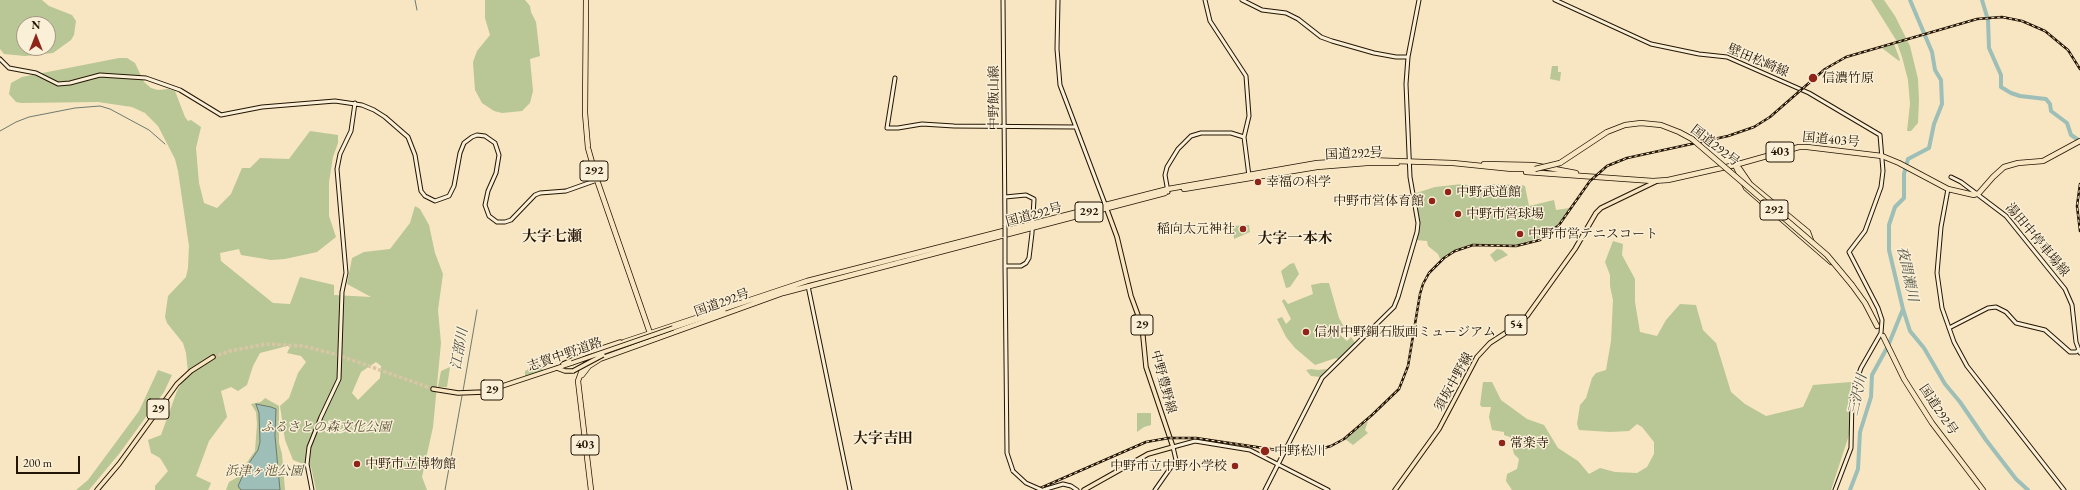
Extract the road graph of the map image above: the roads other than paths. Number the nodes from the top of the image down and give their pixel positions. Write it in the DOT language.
graph roads {
  1 [pos="586,0"];
  2 [pos="1003,0"];
  3 [pos="1058,0"];
  4 [pos="1205,0"];
  5 [pos="1242,0"];
  6 [pos="1419,0"];
  7 [pos="1555,0"];
  8 [pos="1408,58"];
  9 [pos="0,59"];
  10 [pos="895,78"];
  11 [pos="355,103"];
  12 [pos="1004,126"];
  13 [pos="1075,127"];
  14 [pos="1244,137"];
  15 [pos="2080,141"];
  16 [pos="1882,156"];
  17 [pos="1409,162"];
  18 [pos="1455,164"];
  19 [pos="1736,164"];
  20 [pos="1249,176"];
  21 [pos="1589,177"];
  22 [pos="1951,177"];
  23 [pos="597,180"];
  24 [pos="1657,181"];
  25 [pos="1948,189"];
  26 [pos="1168,191"];
  27 [pos="1977,194"];
  28 [pos="1005,197"];
  29 [pos="1105,206"];
  30 [pos="1033,225"];
  31 [pos="1812,243"];
  32 [pos="1836,265"];
  33 [pos="1005,266"];
  34 [pos="807,283"];
  35 [pos="730,309"];
  36 [pos="1877,326"];
  37 [pos="1949,328"];
  38 [pos="650,333"];
  39 [pos="652,339"];
  40 [pos="1884,339"];
  41 [pos="624,342"];
  42 [pos="640,343"];
  43 [pos="2079,351"];
  44 [pos="213,357"];
  45 [pos="589,359"];
  46 [pos="572,361"];
  47 [pos="593,363"];
  48 [pos="556,368"];
  49 [pos="549,371"];
  50 [pos="433,389"];
  51 [pos="579,399"];
  52 [pos="1173,447"];
  53 [pos="1278,464"];
  54 [pos="97,490"];
  55 [pos="312,490"];
  56 [pos="592,490"];
  57 [pos="850,490"];
  58 [pos="1042,490"];
  59 [pos="1077,490"];
  60 [pos="1084,490"];
  61 [pos="1155,490"];
  62 [pos="1265,490"];
  63 [pos="1328,490"];
  64 [pos="1395,490"];
  65 [pos="1835,490"];
  66 [pos="1983,490"];
  67 [pos="2064,490"];
  1 -- 23 [label="highway, 292"];
  2 -- 12 [label="street, 中野飯山線"];
  3 -- 13 [label="street"];
  4 -- 14 [label="street"];
  5 -- 8 [label="street"];
  6 -- 8 [label="street"];
  7 -- 16 [label="street, 壁田松崎線"];
  8 -- 17 [label="street"];
  9 -- 11 [label="street"];
  10 -- 12 [label="street"];
  11 -- 23 [label="street"];
  11 -- 55 [label="street"];
  12 -- 13 [label="street"];
  12 -- 28 [label="street, 中野飯山線"];
  13 -- 29 [label="street"];
  14 -- 20 [label="street"];
  14 -- 26 [label="street"];
  15 -- 27 [label="highway"];
  16 -- 19 [label="highway, 国道403号 / 403"];
  16 -- 25 [label="highway, 国道403号 / 403"];
  16 -- 65 [label="street, 壁田松崎線"];
  17 -- 18 [label="highway, 国道292号 / 292"];
  17 -- 20 [label="highway, 国道292号 / 292"];
  17 -- 53 [label="street"];
  18 -- 21 [label="highway, 403"];
  18 -- 21 [label="highway, 403"];
  18 -- 31 [label="highway, 国道292号 / 292, bridge"];
  19 -- 24 [label="highway, 国道403号 / 403"];
  19 -- 31 [label="highway, 292"];
  19 -- 32 [label="highway, 292, bridge"];
  20 -- 26 [label="highway, 国道292号 / 292"];
  21 -- 24 [label="highway, 国道403号 / 403"];
  22 -- 27 [label="street, 湯田中停車場線"];
  23 -- 38 [label="highway, 292"];
  24 -- 64 [label="main road, 須坂中野線 / 54"];
  25 -- 27 [label="highway, 403"];
  25 -- 37 [label="street"];
  26 -- 29 [label="highway, 国道292号 / 292"];
  27 -- 43 [label="street, 湯田中停車場線"];
  28 -- 30 [label="street"];
  28 -- 33 [label="street, 中野飯山線, bridge"];
  29 -- 30 [label="highway, 国道292号 / 292"];
  29 -- 52 [label="main road, 中野豊野線 / 29"];
  30 -- 33 [label="street"];
  30 -- 34 [label="highway, 国道292号 / 292"];
  31 -- 32 [label="highway, 国道292号 / 292, bridge"];
  32 -- 36 [label="highway, 国道292号 / 292, bridge"];
  33 -- 58 [label="street, 中野飯山線, bridge"];
  34 -- 35 [label="highway, 国道292号 / 292"];
  34 -- 57 [label="street"];
  35 -- 38 [label="highway, 国道292号 / 292"];
  35 -- 39 [label="highway, 国道292号 / 292"];
  35 -- 46 [label="main road, 志賀中野道路 / 29, bridge"];
  37 -- 43 [label="street"];
  37 -- 67 [label="street"];
  38 -- 39 [label="highway, 292"];
  38 -- 41 [label="highway, 403"];
  39 -- 42 [label="highway"];
  40 -- 66 [label="highway, 国道292号"];
  41 -- 45 [label="highway, 403"];
  41 -- 46 [label="main road, 29"];
  42 -- 47 [label="highway"];
  42 -- 48 [label="main road, bridge"];
  44 -- 54 [label="main road, 29"];
  45 -- 47 [label="highway"];
  45 -- 51 [label="highway, 403"];
  46 -- 48 [label="main road, 志賀中野道路 / 29"];
  46 -- 49 [label="main road, 29"];
  47 -- 51 [label="highway, 403"];
  48 -- 49 [label="main road, 志賀中野道路 / 29"];
  49 -- 50 [label="main road, 志賀中野道路 / 29"];
  51 -- 56 [label="highway, 403"];
  52 -- 53 [label="street"];
  52 -- 60 [label="main road"];
  52 -- 61 [label="street"];
  53 -- 62 [label="street"];
  53 -- 63 [label="street"];
  58 -- 59 [label="street"];
}
